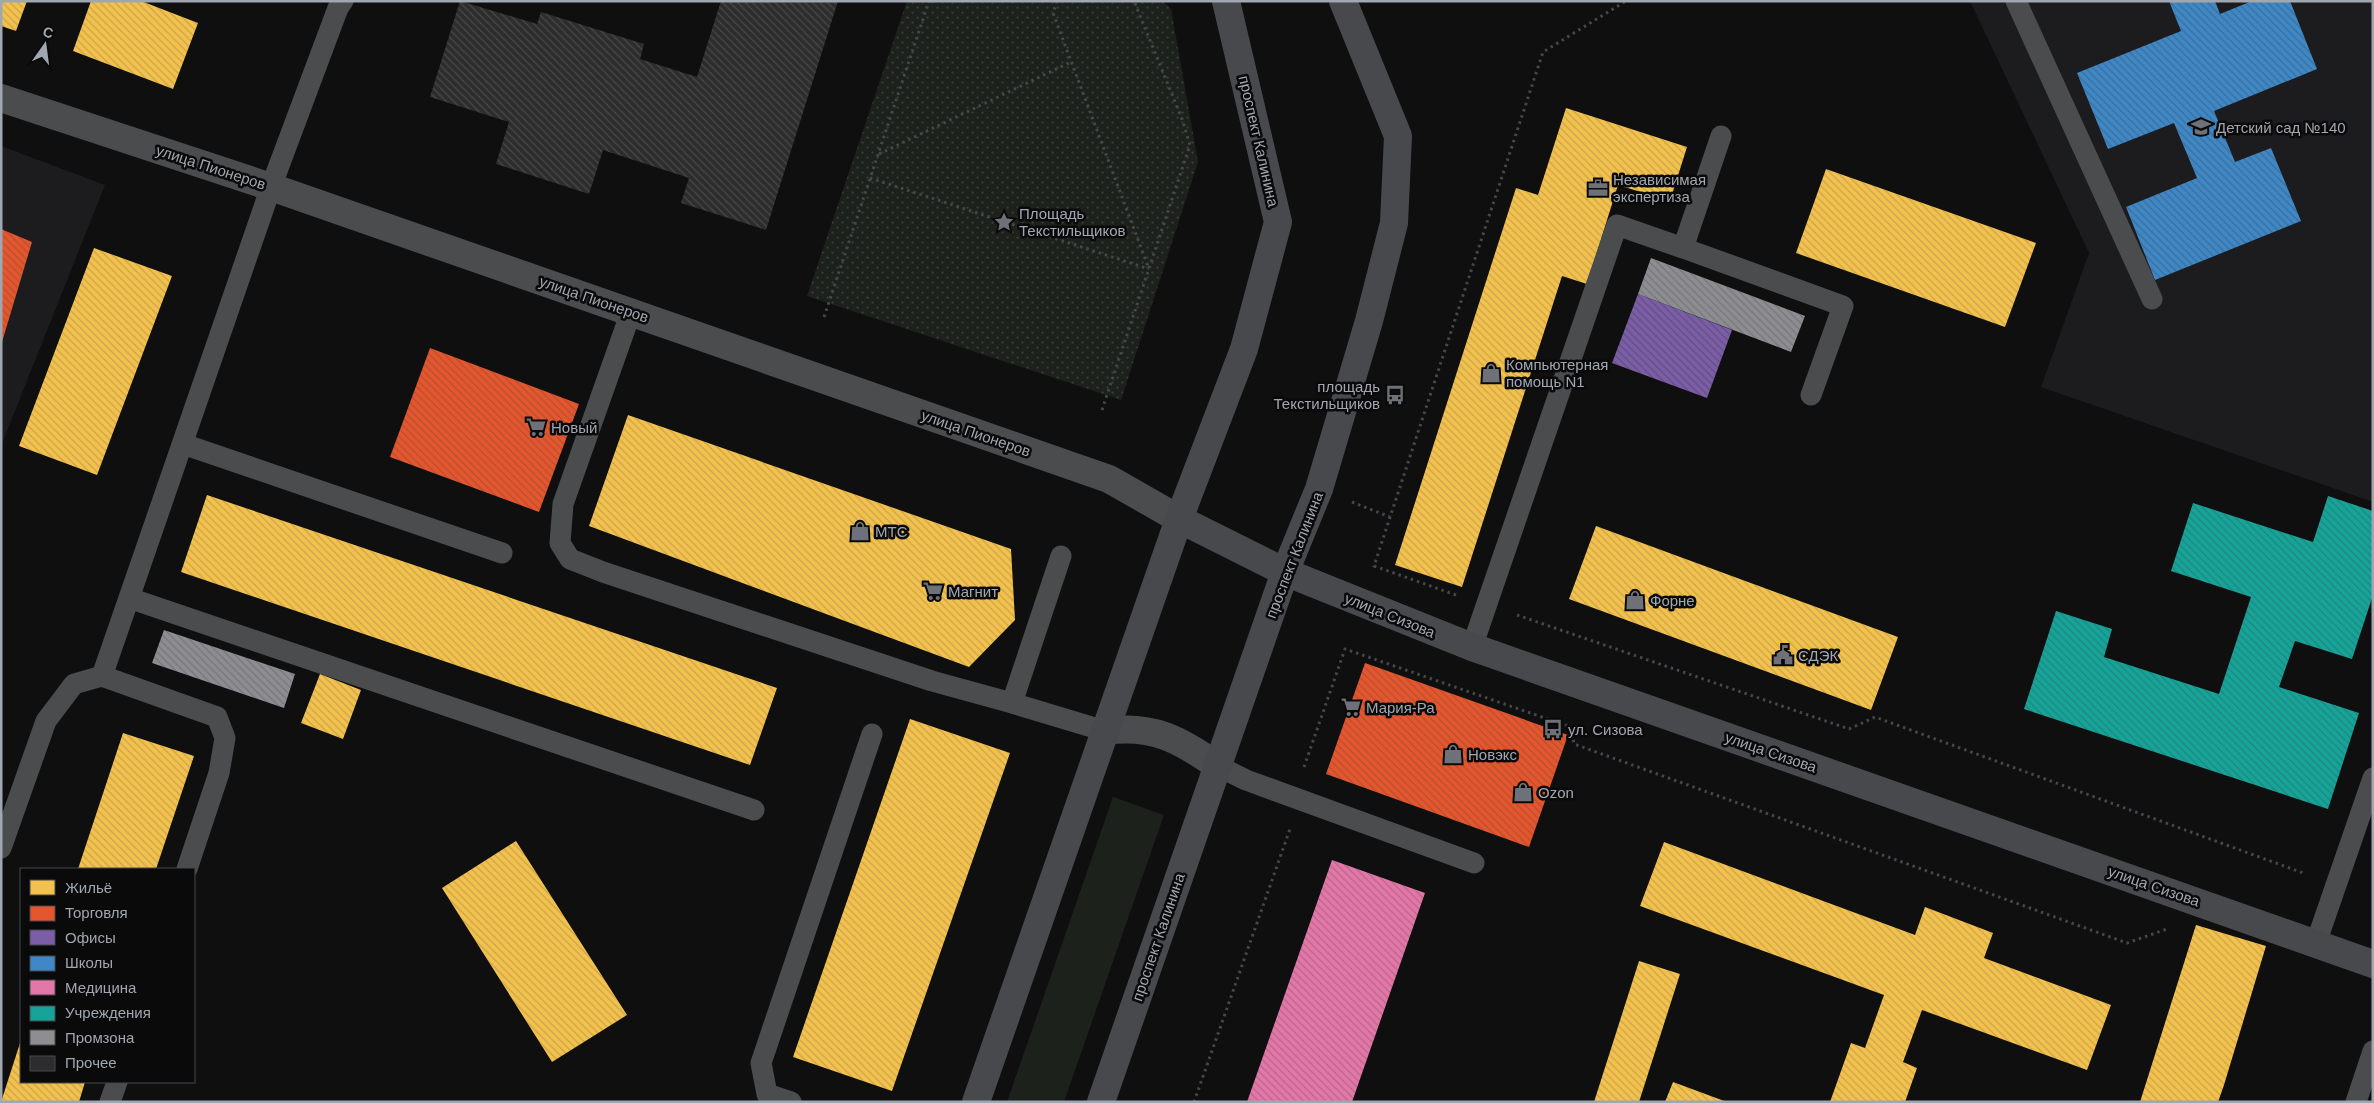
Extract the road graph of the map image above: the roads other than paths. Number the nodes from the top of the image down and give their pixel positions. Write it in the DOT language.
graph roads {
  1 [pos="343,1"];
  2 [pos="1226,1"];
  3 [pos="1343,1"];
  4 [pos="2016,1"];
  5 [pos="1,98"];
  6 [pos="1721,136"];
  7 [pos="271,187"];
  8 [pos="1683,248"];
  9 [pos="2152,298"];
  10 [pos="631,312"];
  11 [pos="1811,395"];
  12 [pos="183,444"];
  13 [pos="1179,519"];
  14 [pos="502,553"];
  15 [pos="1061,556"];
  16 [pos="1285,572"];
  17 [pos="129,598"];
  18 [pos="1472,647"];
  19 [pos="102,676"];
  20 [pos="1012,703"];
  21 [pos="1105,732"];
  22 [pos="872,734"];
  23 [pos="1218,766"];
  24 [pos="2373,778"];
  25 [pos="754,810"];
  26 [pos="1,848"];
  27 [pos="1474,864"];
  28 [pos="188,868"];
  29 [pos="2316,943"];
  30 [pos="2373,964"];
  31 [pos="2373,1051"];
  32 [pos="117,1083"];
  33 [pos="760,1098"];
  34 [pos="110,1102"];
  35 [pos="791,1102"];
  36 [pos="976,1102"];
  37 [pos="1101,1102"];
  38 [pos="2356,1102"];
  1 -- 7 [label="lane"];
  2 -- 13 [label="main road, проспект Калинина"];
  3 -- 16 [label="main road, проспект Калинина"];
  4 -- 9 [label="lane"];
  5 -- 7 [label="street, улица Пионеров"];
  6 -- 8 [label="lane"];
  7 -- 10 [label="street, улица Пионеров"];
  7 -- 12 [label="lane"];
  8 -- 11 [label="lane"];
  8 -- 18 [label="lane"];
  10 -- 13 [label="street, улица Пионеров"];
  10 -- 20 [label="lane"];
  12 -- 14 [label="lane"];
  12 -- 17 [label="lane"];
  13 -- 16 [label="main road, улица Сизова"];
  13 -- 21 [label="main road, проспект Калинина"];
  15 -- 20 [label="lane"];
  16 -- 18 [label="main road, улица Сизова"];
  16 -- 23 [label="main road, проспект Калинина"];
  17 -- 19 [label="lane"];
  17 -- 25 [label="lane"];
  18 -- 29 [label="main road, улица Сизова"];
  19 -- 26 [label="lane"];
  19 -- 28 [label="lane"];
  20 -- 21 [label="lane"];
  21 -- 23 [label="street"];
  21 -- 36 [label="main road, проспект Калинина"];
  22 -- 33 [label="lane"];
  23 -- 27 [label="lane"];
  23 -- 37 [label="main road, проспект Калинина"];
  24 -- 29 [label="lane"];
  29 -- 30 [label="main road, улица Сизова"];
  31 -- 38 [label="lane"];
  32 -- 34 [label="lane"];
  33 -- 35 [label="lane"];
}
